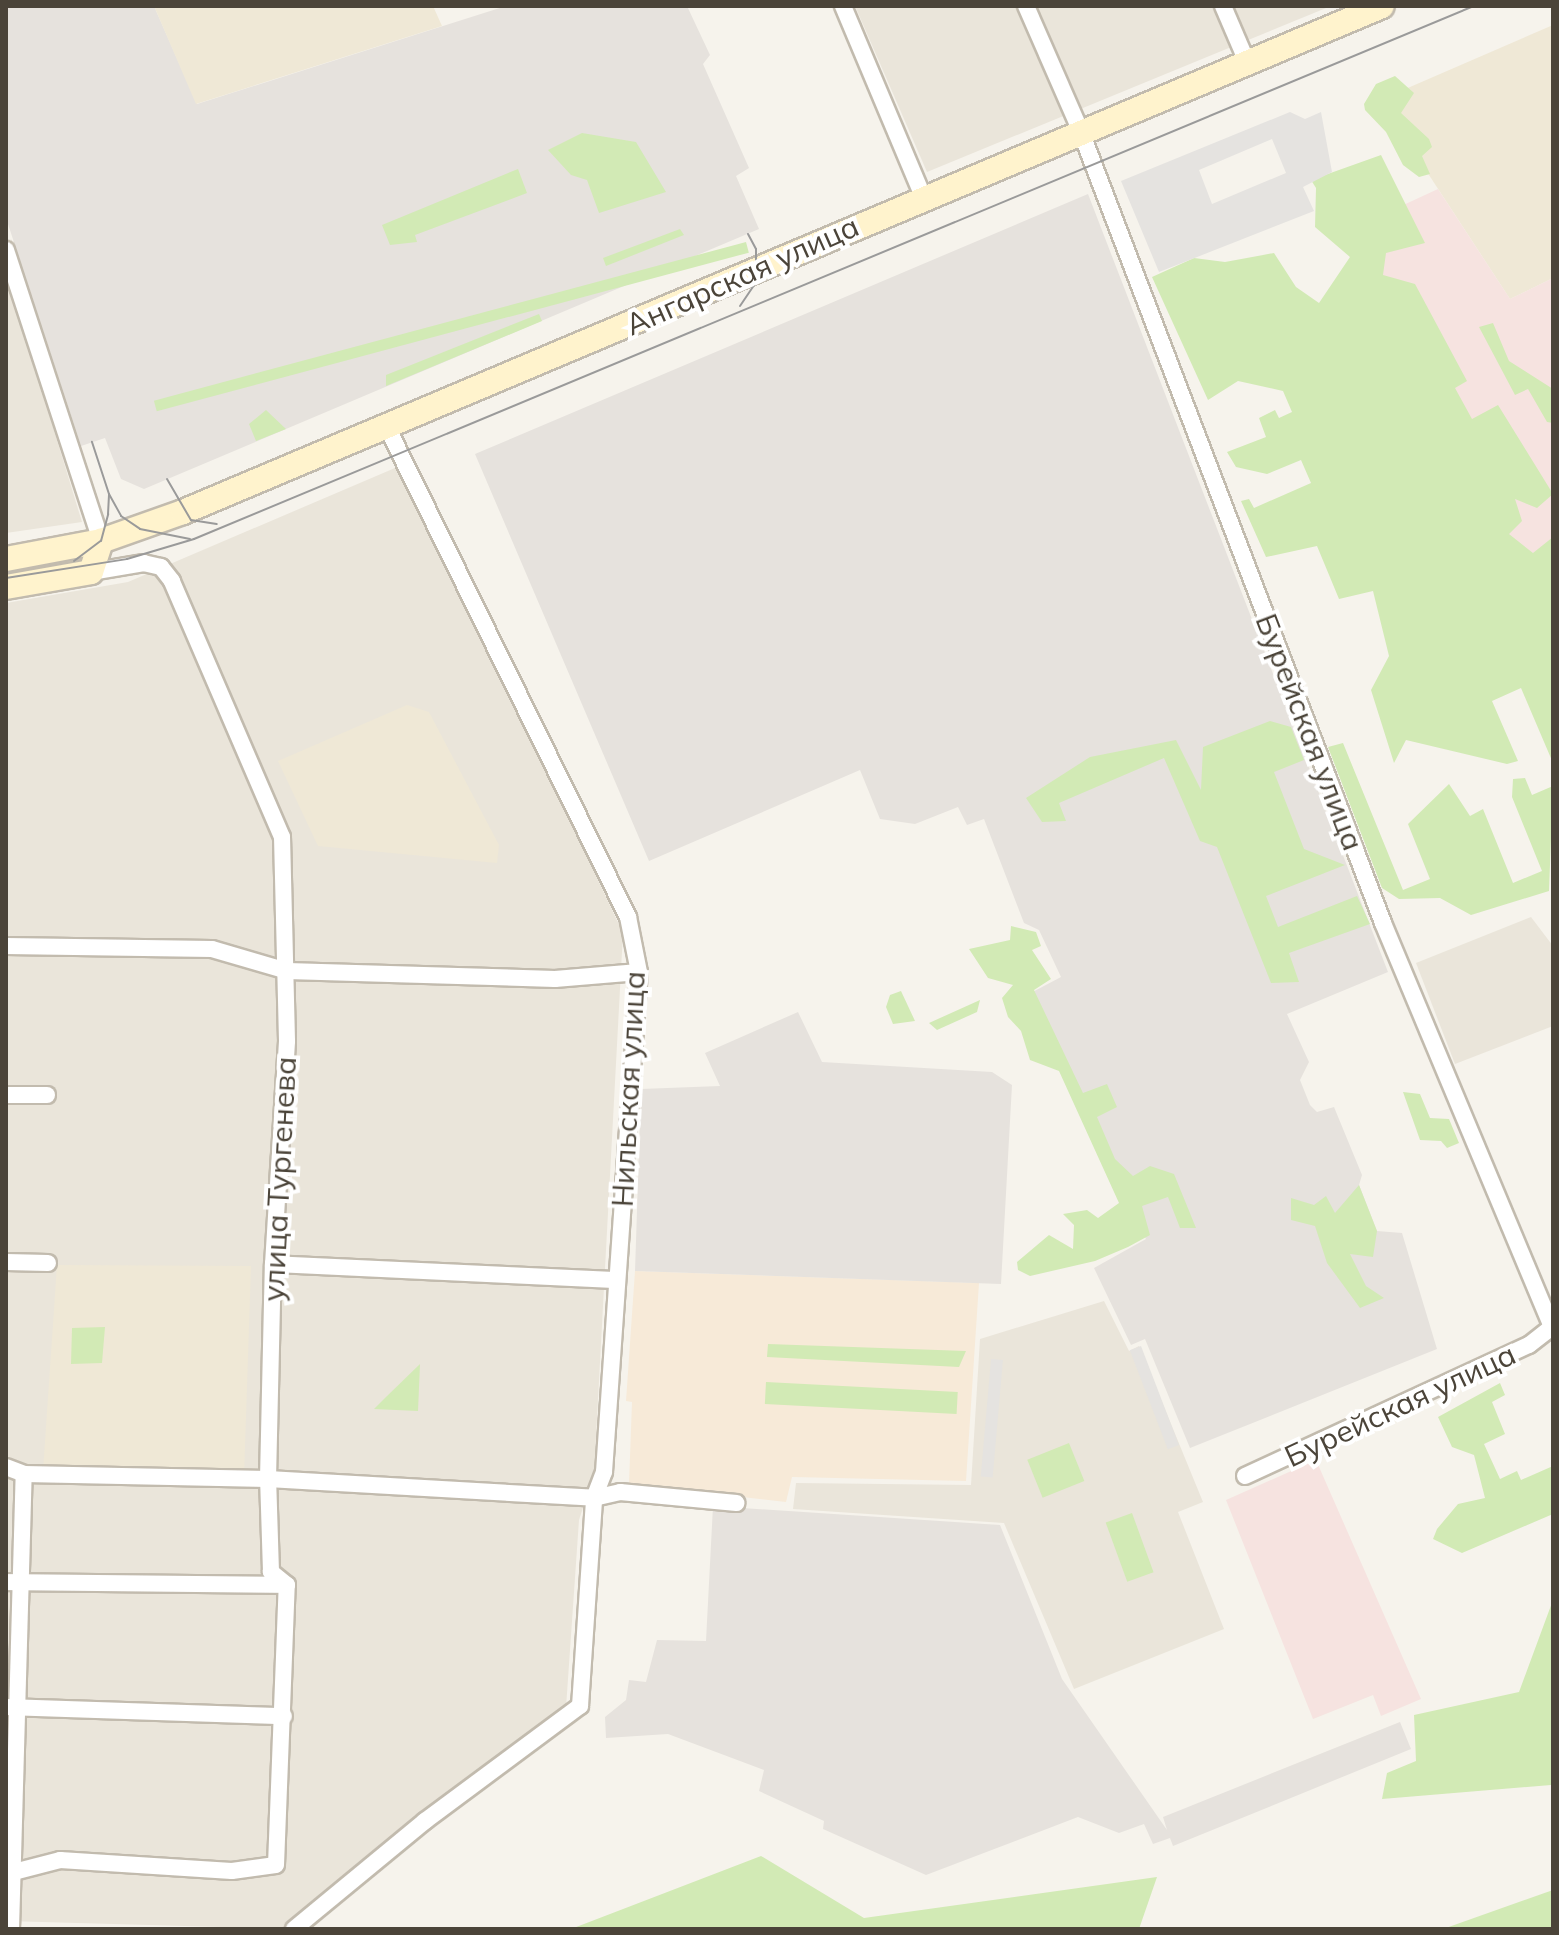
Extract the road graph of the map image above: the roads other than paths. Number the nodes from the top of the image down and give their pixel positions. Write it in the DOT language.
graph roads {
  1 [pos="843,6"];
  2 [pos="1026,6"];
  3 [pos="1223,6"];
  4 [pos="1382,6"];
  5 [pos="1247,62"];
  6 [pos="1081,132"];
  7 [pos="923,196"];
  8 [pos="6,250"];
  9 [pos="388,429"];
  10 [pos="6,559"];
  11 [pos="99,560"];
  12 [pos="6,587"];
  13 [pos="6,946"];
  14 [pos="287,971"];
  15 [pos="639,972"];
  16 [pos="6,1095"];
  17 [pos="47,1095"];
  18 [pos="6,1262"];
  19 [pos="48,1263"];
  20 [pos="273,1264"];
  21 [pos="617,1280"];
  22 [pos="1552,1329"];
  23 [pos="6,1467"];
  24 [pos="24,1474"];
  25 [pos="1245,1476"];
  26 [pos="268,1479"];
  27 [pos="594,1498"];
  28 [pos="736,1503"];
  29 [pos="6,1582"];
  30 [pos="24,1583"];
  31 [pos="287,1585"];
  32 [pos="12,1707"];
  33 [pos="284,1716"];
  34 [pos="8,1874"];
  35 [pos="11,1929"];
  36 [pos="294,1929"];
  1 -- 7 [label="street"];
  2 -- 6 [label="street, Бурейская улица"];
  3 -- 5 [label="street"];
  4 -- 5 [label="main road, Ангарская улица"];
  5 -- 6 [label="main road, Ангарская улица"];
  6 -- 7 [label="main road, Ангарская улица"];
  6 -- 22 [label="street, Бурейская улица"];
  7 -- 9 [label="main road, Ангарская улица"];
  8 -- 11 [label="street"];
  9 -- 11 [label="main road, Ангарская улица"];
  9 -- 15 [label="street, Нильская улица"];
  10 -- 11 [label="main road, Ангарская улица"];
  11 -- 12 [label="main road, Ангарская улица"];
  11 -- 14 [label="street, улица Тургенева"];
  13 -- 14 [label="street"];
  14 -- 15 [label="street"];
  14 -- 20 [label="street, улица Тургенева"];
  15 -- 21 [label="street, Нильская улица"];
  16 -- 17 [label="street"];
  18 -- 19 [label="street"];
  20 -- 21 [label="street"];
  20 -- 26 [label="street, улица Тургенева"];
  21 -- 27 [label="street, Нильская улица"];
  22 -- 25 [label="street, Бурейская улица"];
  23 -- 24 [label="street"];
  24 -- 26 [label="street"];
  24 -- 30 [label="street"];
  26 -- 27 [label="street"];
  26 -- 31 [label="street, улица Тургенева"];
  27 -- 28 [label="street"];
  27 -- 36 [label="street, Нильская улица"];
  29 -- 30 [label="street"];
  30 -- 31 [label="street"];
  30 -- 32 [label="street"];
  31 -- 33 [label="street, улица Тургенева"];
  32 -- 33 [label="street"];
  32 -- 34 [label="street"];
  33 -- 34 [label="street, улица Тургенева"];
  34 -- 35 [label="street"];
}
